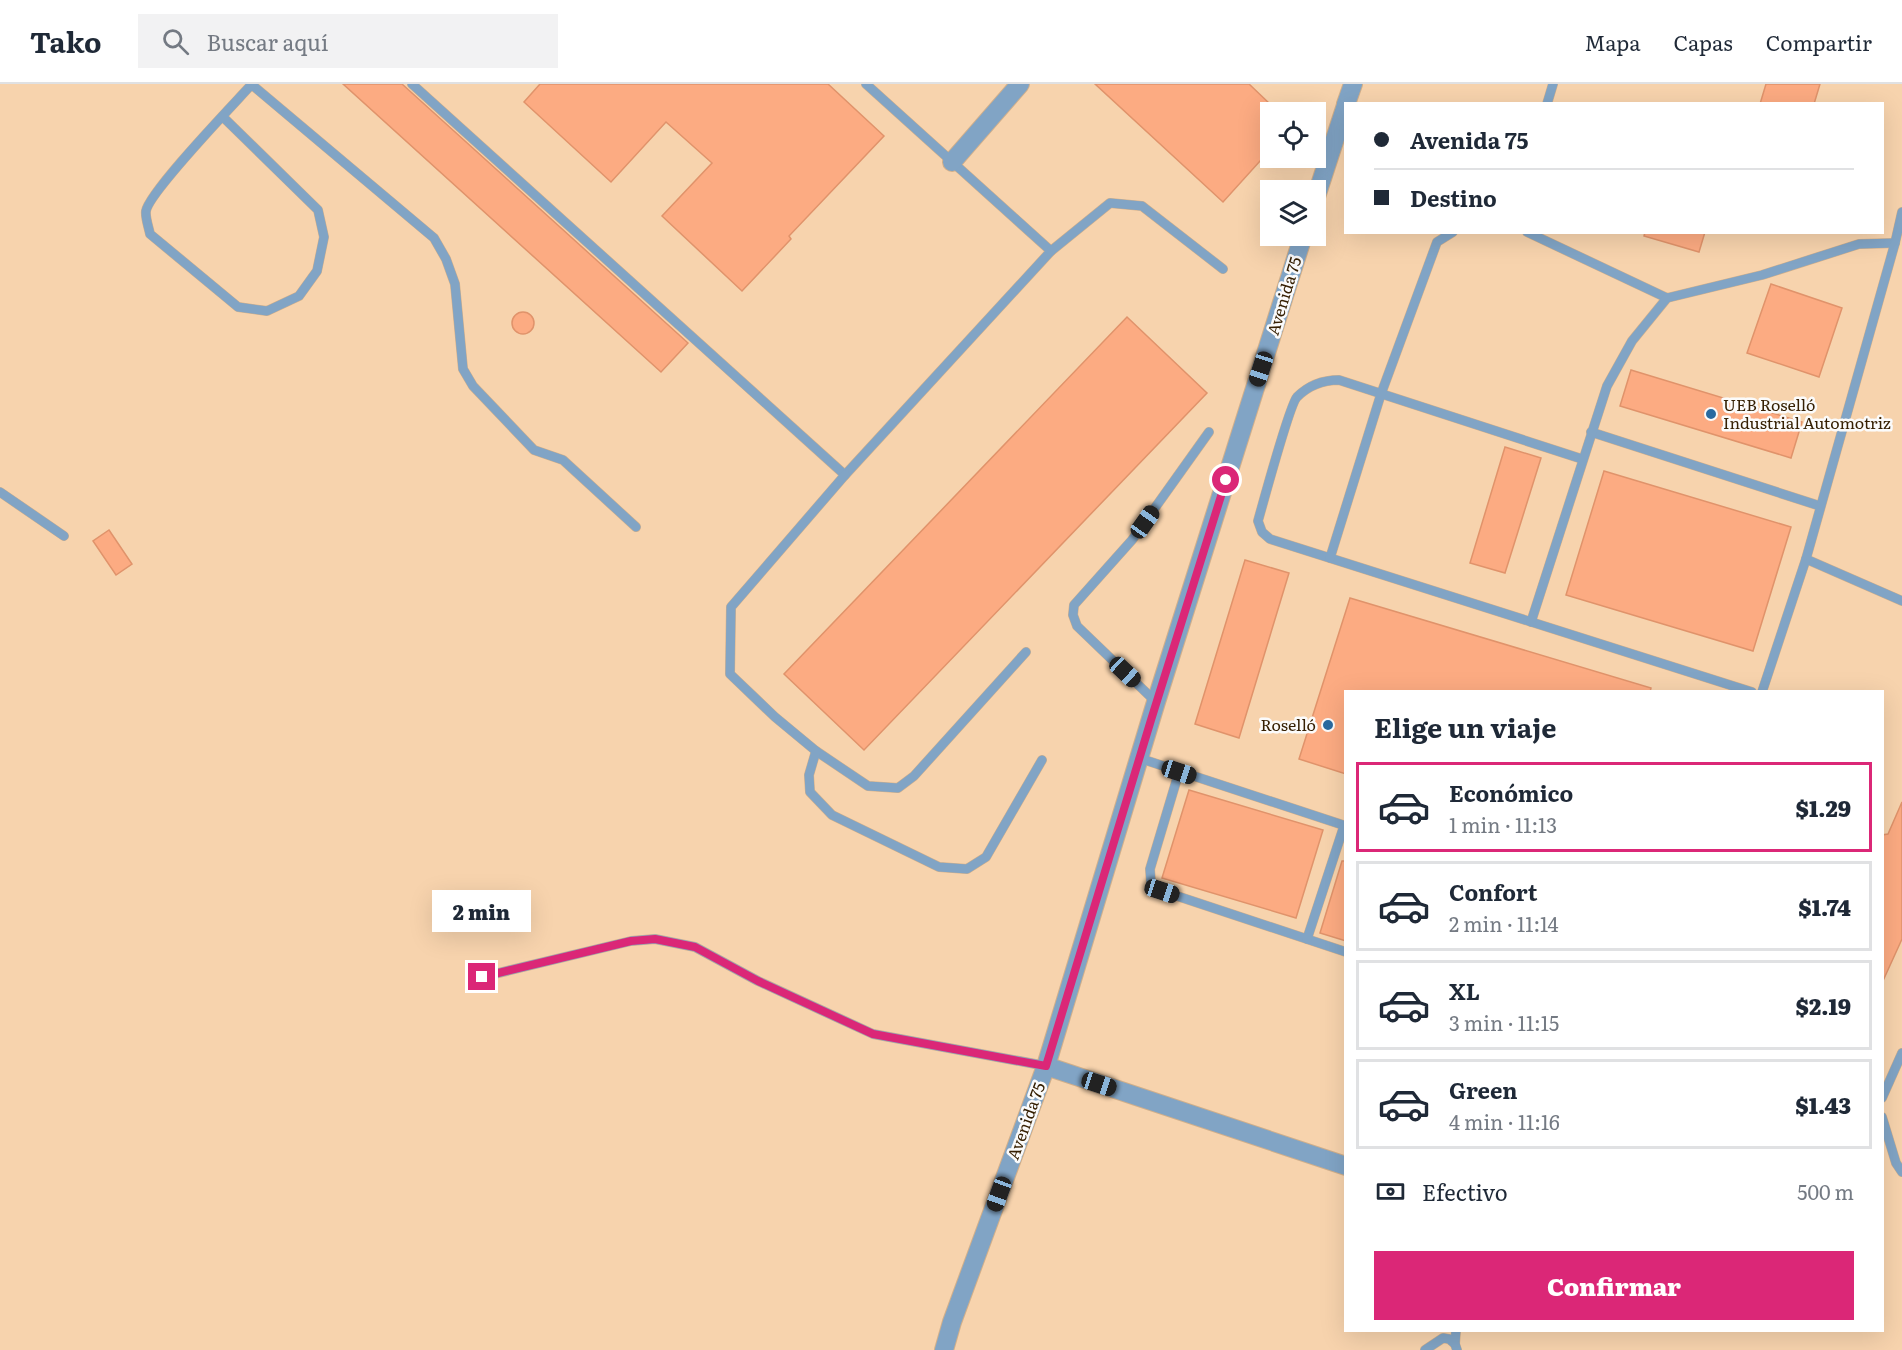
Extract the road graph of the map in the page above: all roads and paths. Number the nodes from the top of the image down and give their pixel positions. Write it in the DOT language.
graph roads {
  1 [pos="251,84"];
  2 [pos="412,84"];
  3 [pos="866,84"];
  4 [pos="1020,84"];
  5 [pos="1353,84"];
  6 [pos="1553,84"];
  7 [pos="1347,102"];
  8 [pos="1548,102"];
  9 [pos="1344,110"];
  10 [pos="223,117"];
  11 [pos="952,162"];
  12 [pos="1321,180"];
  13 [pos="1902,212"];
  14 [pos="1450,234"];
  15 [pos="1531,234"];
  16 [pos="1895,243"];
  17 [pos="1300,246"];
  18 [pos="1051,251"];
  19 [pos="1223,269"];
  20 [pos="1667,298"];
  21 [pos="1381,394"];
  22 [pos="1209,432"];
  23 [pos="1591,432"];
  24 [pos="1582,459"];
  25 [pos="844,475"];
  26 [pos="0,492"];
  27 [pos="1820,506"];
  28 [pos="636,527"];
  29 [pos="64,536"];
  30 [pos="1330,558"];
  31 [pos="1806,559"];
  32 [pos="1902,601"];
  33 [pos="1531,622"];
  34 [pos="1026,652"];
  35 [pos="1746,690"];
  36 [pos="1763,690"];
  37 [pos="1156,702"];
  38 [pos="816,751"];
  39 [pos="1139,758"];
  40 [pos="1042,760"];
  41 [pos="1179,772"];
  42 [pos="1344,826"];
  43 [pos="1344,829"];
  44 [pos="1307,939"];
  45 [pos="1344,951"];
  46 [pos="482,977"];
  47 [pos="1902,1053"];
  48 [pos="1046,1066"];
  49 [pos="1884,1094"];
  50 [pos="1884,1124"];
  51 [pos="1344,1165"];
  52 [pos="1902,1172"];
  53 [pos="1456,1347"];
  54 [pos="944,1350"];
  55 [pos="1425,1350"];
  1 -- 10 [label="lane"];
  1 -- 28 [label="lane"];
  2 -- 25 [label="lane"];
  3 -- 11 [label="lane"];
  4 -- 11 [label="street"];
  5 -- 7 [label="street"];
  6 -- 8 [label="lane"];
  9 -- 12 [label="street"];
  10 -- 10 [label="lane"];
  11 -- 18 [label="lane"];
  13 -- 16 [label="lane"];
  14 -- 21 [label="lane"];
  15 -- 20 [label="lane"];
  16 -- 20 [label="lane"];
  16 -- 27 [label="lane"];
  17 -- 37 [label="street, Avenida 75"];
  18 -- 19 [label="lane"];
  18 -- 25 [label="lane"];
  20 -- 23 [label="lane"];
  21 -- 24 [label="lane"];
  21 -- 30 [label="lane"];
  21 -- 30 [label="lane"];
  22 -- 37 [label="lane"];
  23 -- 24 [label="lane"];
  23 -- 27 [label="lane"];
  24 -- 33 [label="lane"];
  25 -- 38 [label="lane"];
  26 -- 29 [label="lane"];
  27 -- 31 [label="lane"];
  30 -- 33 [label="lane"];
  31 -- 32 [label="lane"];
  31 -- 36 [label="lane"];
  33 -- 35 [label="lane"];
  34 -- 38 [label="lane"];
  37 -- 39 [label="street, Avenida 75"];
  38 -- 40 [label="lane"];
  39 -- 41 [label="lane"];
  39 -- 48 [label="street, Avenida 75"];
  41 -- 42 [label="lane"];
  41 -- 44 [label="lane"];
  43 -- 44 [label="lane"];
  44 -- 45 [label="lane"];
  46 -- 48 [label="lane"];
  47 -- 49 [label="lane"];
  48 -- 51 [label="street"];
  48 -- 54 [label="street, Avenida 75"];
  50 -- 52 [label="lane"];
  53 -- 55 [label="lane"];
}
